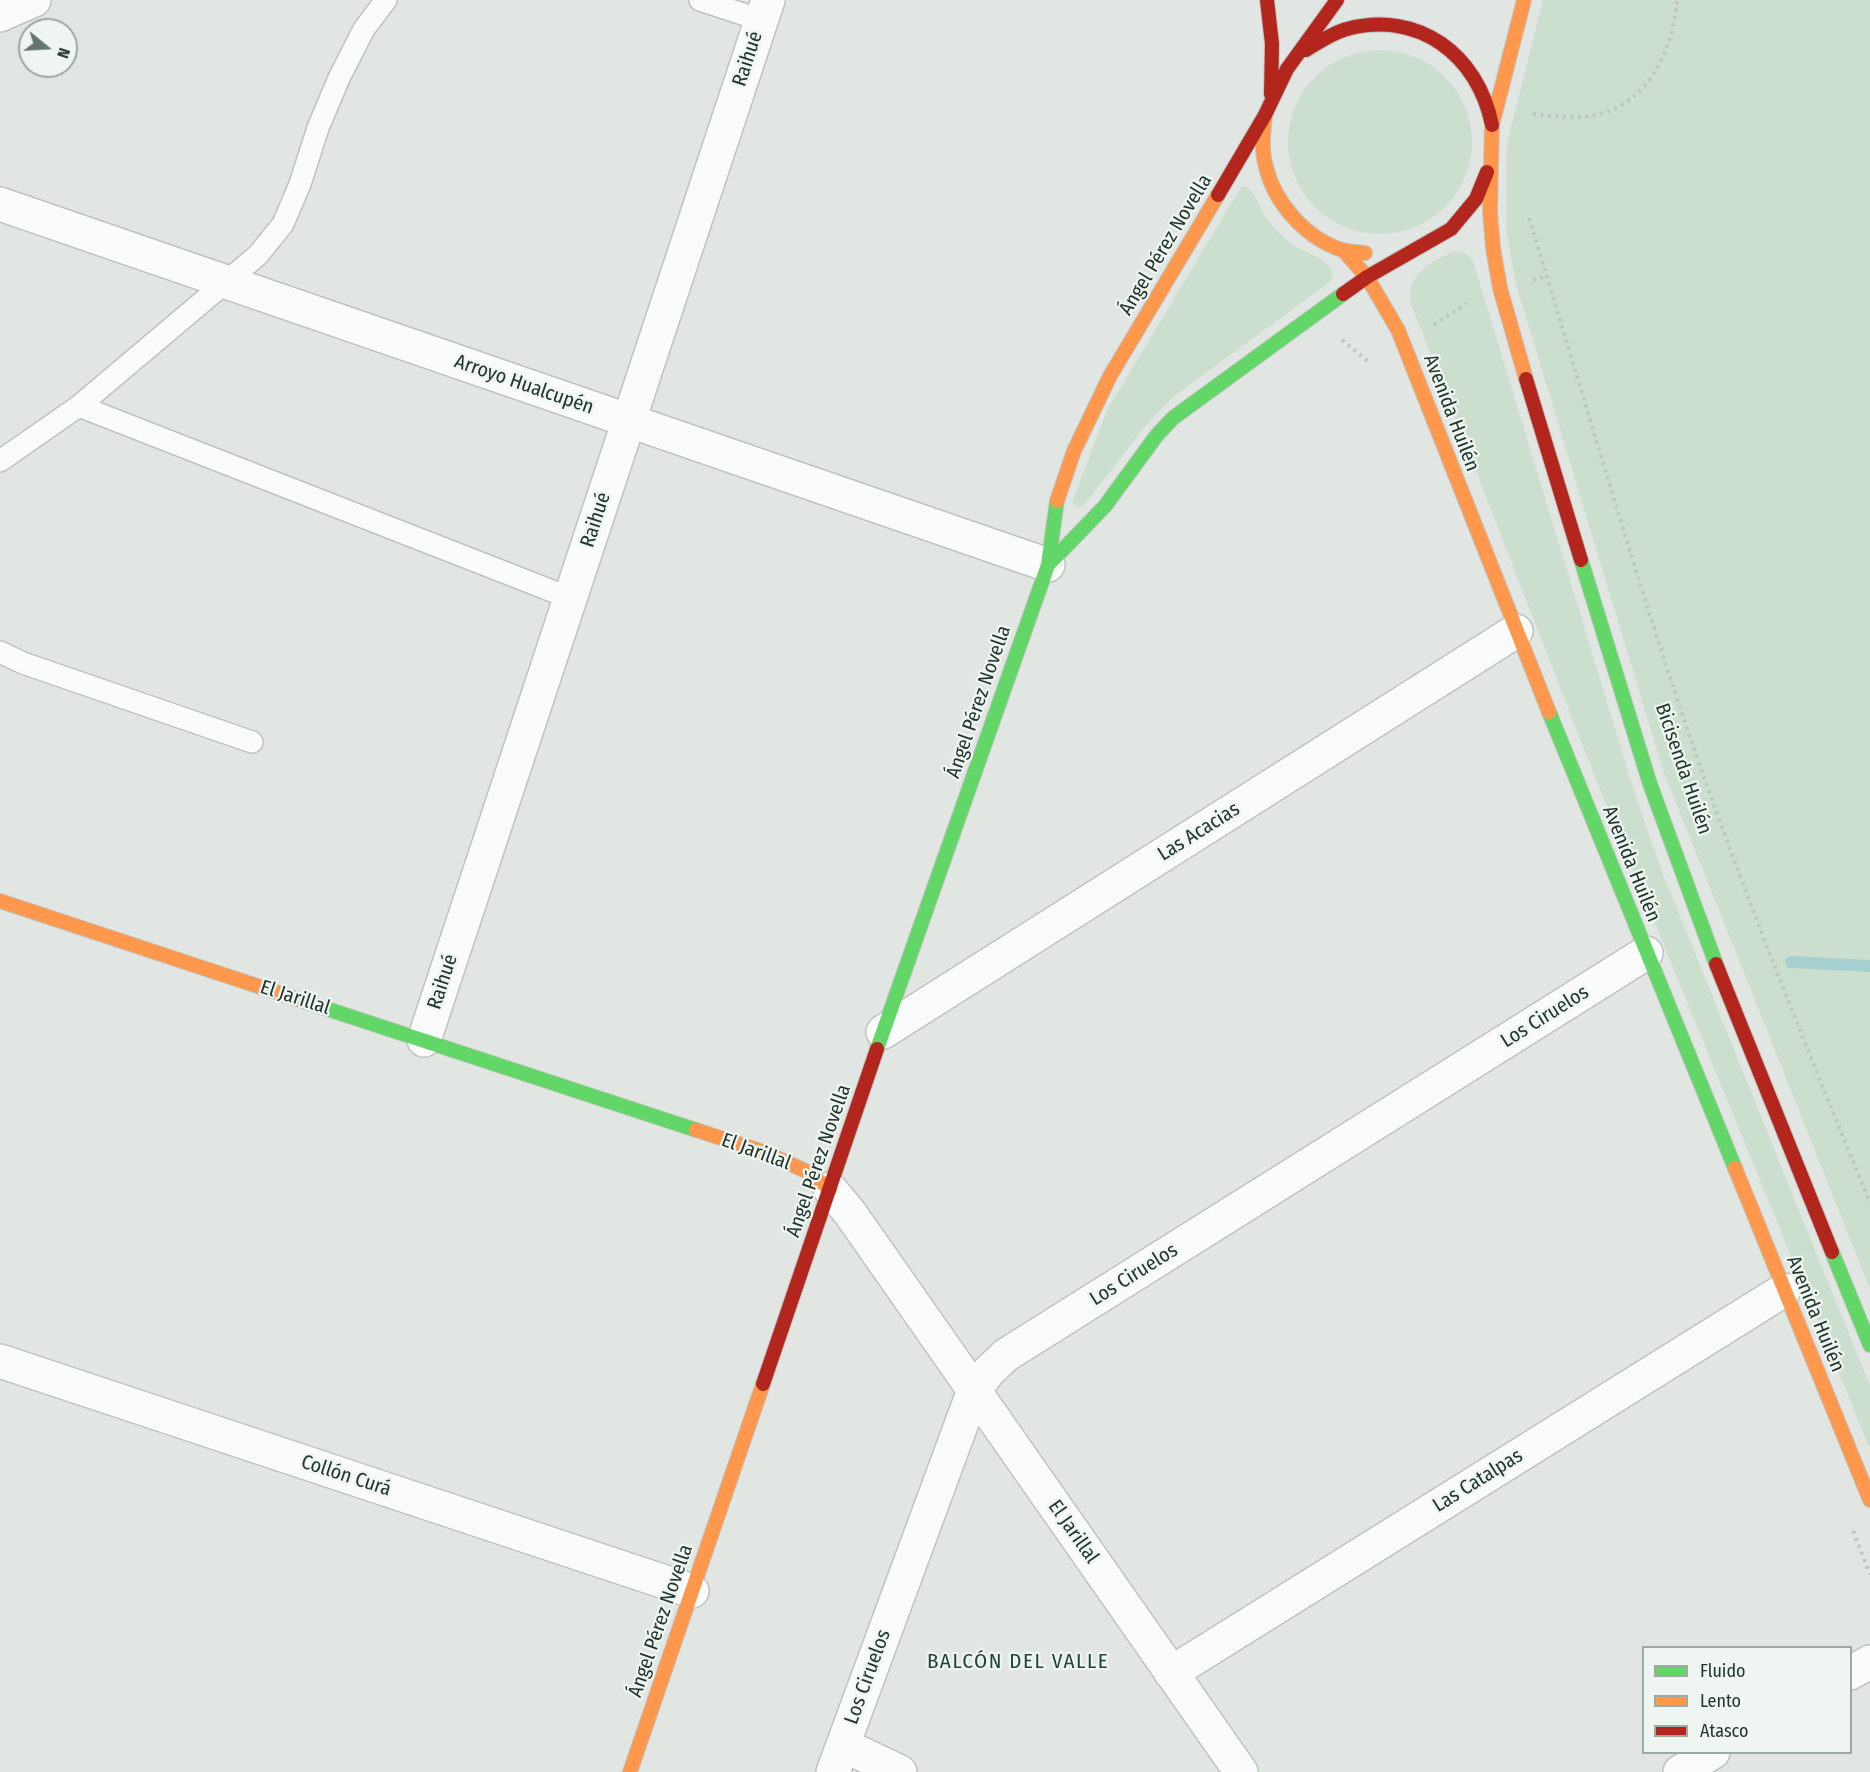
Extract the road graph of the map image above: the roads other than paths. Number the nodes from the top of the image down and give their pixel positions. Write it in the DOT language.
graph roads {
  1 [pos="34,0"];
  2 [pos="386,0"];
  3 [pos="700,0"];
  4 [pos="1267,0"];
  5 [pos="1337,0"];
  6 [pos="1524,0"];
  7 [pos="764,10"];
  8 [pos="1378,10"];
  9 [pos="0,15"];
  10 [pos="1393,25"];
  11 [pos="1291,64"];
  12 [pos="1271,96"];
  13 [pos="1265,115"];
  14 [pos="1492,125"];
  15 [pos="1491,163"];
  16 [pos="0,204"];
  17 [pos="1417,249"];
  18 [pos="1343,250"];
  19 [pos="1367,277"];
  20 [pos="227,282"];
  21 [pos="79,406"];
  22 [pos="629,421"];
  23 [pos="0,461"];
  24 [pos="1048,565"];
  25 [pos="570,598"];
  26 [pos="1516,632"];
  27 [pos="0,652"];
  28 [pos="252,742"];
  29 [pos="0,901"];
  30 [pos="1646,953"];
  31 [pos="883,1032"];
  32 [pos="424,1040"];
  33 [pos="830,1189"];
  34 [pos="1784,1290"];
  35 [pos="1870,1345"];
  36 [pos="0,1361"];
  37 [pos="974,1390"];
  38 [pos="1870,1500"];
  39 [pos="692,1591"];
  40 [pos="1870,1662"];
  41 [pos="1852,1672"];
  42 [pos="1171,1673"];
  43 [pos="1710,1754"];
  44 [pos="838,1759"];
  45 [pos="630,1772"];
  46 [pos="900,1772"];
  47 [pos="1241,1772"];
  48 [pos="1680,1772"];
  1 -- 9 [label="street"];
  2 -- 20 [label="lane"];
  3 -- 7 [label="lane"];
  4 -- 12 [label="main road"];
  5 -- 11 [label="main road, Ángel Pérez Novella"];
  6 -- 14 [label="main road, Ángel Pérez Novella"];
  7 -- 22 [label="street, Raihué"];
  8 -- 10 [label="main road"];
  10 -- 11 [label="main road, Ángel Pérez Novella"];
  10 -- 14 [label="main road, Ángel Pérez Novella"];
  11 -- 12 [label="main road, Ángel Pérez Novella"];
  12 -- 13 [label="main road, Ángel Pérez Novella"];
  13 -- 18 [label="main road, Ángel Pérez Novella"];
  13 -- 24 [label="main road, Ángel Pérez Novella"];
  14 -- 15 [label="main road, Ángel Pérez Novella"];
  15 -- 17 [label="main road, Ángel Pérez Novella"];
  15 -- 35 [label="main road, Avenida Huilén"];
  16 -- 20 [label="street, Arroyo Hualcupén"];
  17 -- 18 [label="main road, Ángel Pérez Novella"];
  17 -- 19 [label="main road, Ángel Pérez Novella"];
  18 -- 19 [label="main road, Avenida Huilén"];
  19 -- 24 [label="main road, Ángel Pérez Novella"];
  19 -- 26 [label="main road, Avenida Huilén"];
  20 -- 21 [label="lane"];
  20 -- 22 [label="street, Arroyo Hualcupén"];
  21 -- 23 [label="lane"];
  21 -- 25 [label="lane"];
  22 -- 24 [label="street, Arroyo Hualcupén"];
  22 -- 25 [label="street, Raihué"];
  24 -- 31 [label="main road, Ángel Pérez Novella"];
  25 -- 32 [label="street, Raihué"];
  26 -- 30 [label="main road, Avenida Huilén"];
  26 -- 31 [label="street, Las Acacias"];
  27 -- 28 [label="lane"];
  29 -- 32 [label="main road, El Jarillal"];
  30 -- 34 [label="main road, Avenida Huilén"];
  30 -- 37 [label="street, Los Ciruelos"];
  31 -- 33 [label="main road, Ángel Pérez Novella"];
  32 -- 33 [label="main road, El Jarillal"];
  33 -- 37 [label="street, El Jarillal"];
  33 -- 39 [label="main road, Ángel Pérez Novella"];
  34 -- 38 [label="main road, Avenida Huilén"];
  34 -- 42 [label="street, Las Catalpas"];
  36 -- 39 [label="street, Collón Curá"];
  37 -- 42 [label="street, El Jarillal"];
  37 -- 44 [label="street, Los Ciruelos"];
  39 -- 45 [label="main road, Ángel Pérez Novella"];
  40 -- 41 [label="street"];
  42 -- 47 [label="street, El Jarillal"];
  43 -- 48 [label="street"];
  44 -- 46 [label="street"];
}
